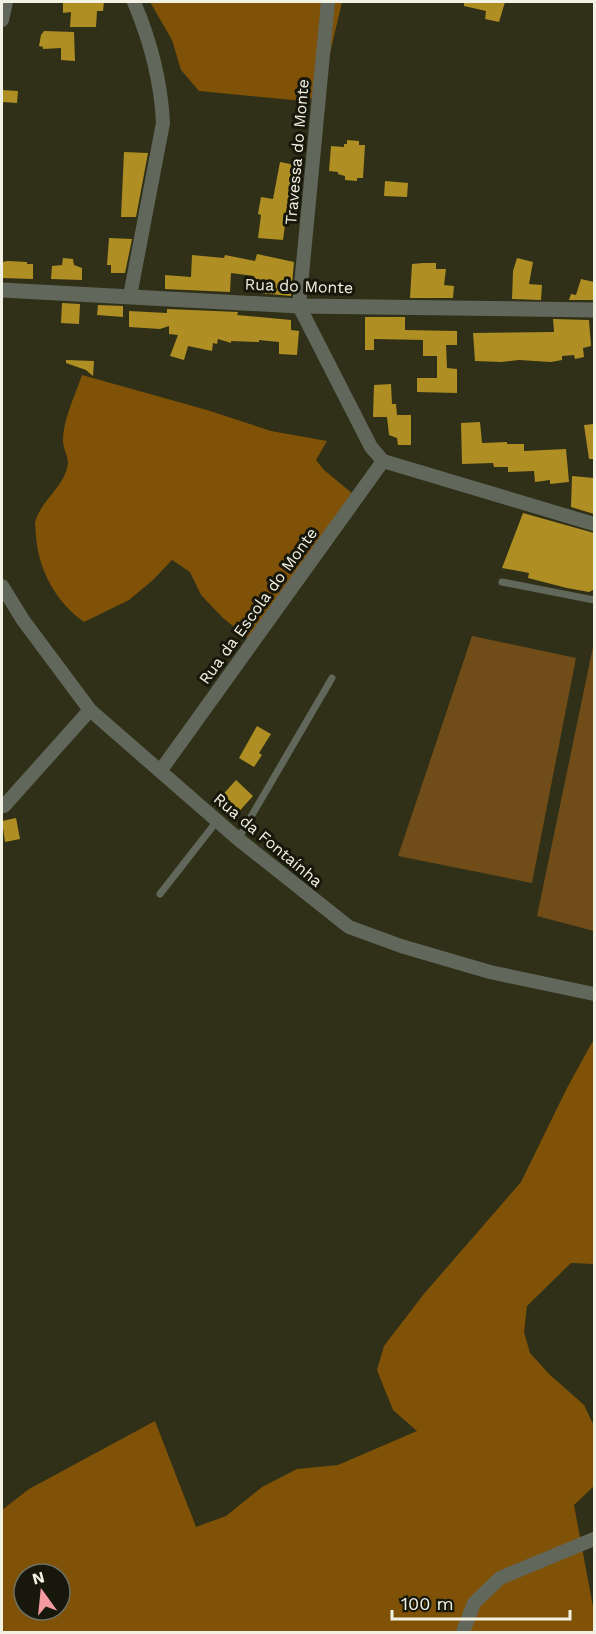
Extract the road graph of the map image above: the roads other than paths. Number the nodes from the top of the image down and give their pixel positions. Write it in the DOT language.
graph roads {
  1 [pos="6,2"];
  2 [pos="134,2"];
  3 [pos="328,2"];
  4 [pos="2,20"];
  5 [pos="2,290"];
  6 [pos="130,296"];
  7 [pos="299,306"];
  8 [pos="594,310"];
  9 [pos="383,461"];
  10 [pos="594,524"];
  11 [pos="502,582"];
  12 [pos="2,586"];
  13 [pos="594,600"];
  14 [pos="332,678"];
  15 [pos="90,710"];
  16 [pos="161,770"];
  17 [pos="2,806"];
  18 [pos="218,820"];
  19 [pos="238,839"];
  20 [pos="160,894"];
  21 [pos="594,994"];
  22 [pos="594,1539"];
  23 [pos="463,1632"];
  1 -- 4 [label="street"];
  2 -- 6 [label="street"];
  3 -- 7 [label="street, Travessa do Monte"];
  5 -- 6 [label="street, Rua do Monte"];
  6 -- 7 [label="street, Rua do Monte"];
  7 -- 8 [label="street, Rua do Monte"];
  7 -- 9 [label="street"];
  9 -- 10 [label="street"];
  9 -- 16 [label="street, Rua da Escola do Monte"];
  11 -- 13 [label="lane"];
  12 -- 15 [label="street, Rua da Fontaínha"];
  14 -- 19 [label="lane"];
  15 -- 16 [label="street, Rua da Fontaínha"];
  15 -- 17 [label="street"];
  16 -- 18 [label="street, Rua da Fontaínha"];
  18 -- 19 [label="street, Rua da Fontaínha"];
  18 -- 20 [label="lane"];
  19 -- 21 [label="street, Rua da Fontaínha"];
  22 -- 23 [label="street"];
}
